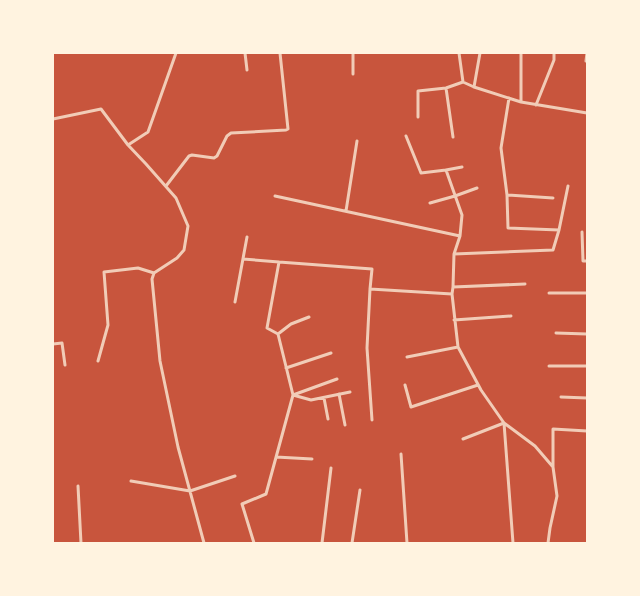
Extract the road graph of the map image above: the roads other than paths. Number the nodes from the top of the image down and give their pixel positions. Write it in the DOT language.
graph roads {
  1 [pos="176,53"];
  2 [pos="245,53"];
  3 [pos="280,53"];
  4 [pos="353,53"];
  5 [pos="459,53"];
  6 [pos="480,53"];
  7 [pos="521,53"];
  8 [pos="554,53"];
  9 [pos="587,53"];
  10 [pos="586,61"];
  11 [pos="247,70"];
  12 [pos="353,74"];
  13 [pos="463,82"];
  14 [pos="474,87"];
  15 [pos="446,88"];
  16 [pos="509,98"];
  17 [pos="521,102"];
  18 [pos="536,105"];
  19 [pos="587,113"];
  20 [pos="418,117"];
  21 [pos="53,119"];
  22 [pos="406,136"];
  23 [pos="453,137"];
  24 [pos="357,141"];
  25 [pos="128,145"];
  26 [pos="462,167"];
  27 [pos="446,170"];
  28 [pos="166,186"];
  29 [pos="568,186"];
  30 [pos="477,188"];
  31 [pos="275,196"];
  32 [pos="455,196"];
  33 [pos="507,196"];
  34 [pos="553,198"];
  35 [pos="430,203"];
  36 [pos="346,211"];
  37 [pos="559,230"];
  38 [pos="582,232"];
  39 [pos="460,236"];
  40 [pos="247,237"];
  41 [pos="454,254"];
  42 [pos="243,259"];
  43 [pos="587,261"];
  44 [pos="279,262"];
  45 [pos="154,273"];
  46 [pos="525,284"];
  47 [pos="453,287"];
  48 [pos="370,289"];
  49 [pos="549,293"];
  50 [pos="587,293"];
  51 [pos="452,294"];
  52 [pos="235,302"];
  53 [pos="511,316"];
  54 [pos="309,317"];
  55 [pos="454,320"];
  56 [pos="556,333"];
  57 [pos="278,334"];
  58 [pos="587,334"];
  59 [pos="53,344"];
  60 [pos="458,347"];
  61 [pos="332,353"];
  62 [pos="406,357"];
  63 [pos="98,361"];
  64 [pos="65,365"];
  65 [pos="549,366"];
  66 [pos="587,366"];
  67 [pos="286,368"];
  68 [pos="337,379"];
  69 [pos="405,385"];
  70 [pos="478,385"];
  71 [pos="350,392"];
  72 [pos="339,394"];
  73 [pos="293,395"];
  74 [pos="561,397"];
  75 [pos="324,398"];
  76 [pos="587,398"];
  77 [pos="328,419"];
  78 [pos="372,420"];
  79 [pos="504,423"];
  80 [pos="345,426"];
  81 [pos="587,431"];
  82 [pos="463,440"];
  83 [pos="401,454"];
  84 [pos="276,457"];
  85 [pos="312,459"];
  86 [pos="553,466"];
  87 [pos="331,468"];
  88 [pos="235,476"];
  89 [pos="131,481"];
  90 [pos="78,486"];
  91 [pos="360,490"];
  92 [pos="190,491"];
  93 [pos="81,543"];
  94 [pos="204,543"];
  95 [pos="254,543"];
  96 [pos="322,543"];
  97 [pos="352,543"];
  98 [pos="407,543"];
  99 [pos="513,543"];
  100 [pos="548,543"];
  1 -- 25 [label="street"];
  2 -- 11 [label="street"];
  3 -- 28 [label="street"];
  4 -- 12 [label="street"];
  5 -- 13 [label="street"];
  6 -- 14 [label="street"];
  7 -- 17 [label="street"];
  8 -- 18 [label="street"];
  9 -- 10 [label="street"];
  13 -- 14 [label="street"];
  13 -- 15 [label="street"];
  14 -- 16 [label="street"];
  15 -- 20 [label="street"];
  15 -- 23 [label="street"];
  16 -- 17 [label="street"];
  16 -- 33 [label="street"];
  17 -- 18 [label="street"];
  18 -- 19 [label="street"];
  21 -- 25 [label="street"];
  22 -- 27 [label="street"];
  24 -- 36 [label="street"];
  25 -- 28 [label="street"];
  26 -- 27 [label="street"];
  27 -- 32 [label="street"];
  28 -- 45 [label="street"];
  29 -- 37 [label="street"];
  30 -- 32 [label="street"];
  31 -- 36 [label="street"];
  32 -- 35 [label="street"];
  32 -- 39 [label="street"];
  33 -- 34 [label="street"];
  33 -- 37 [label="street"];
  36 -- 39 [label="street"];
  37 -- 41 [label="street"];
  38 -- 43 [label="street"];
  39 -- 41 [label="street"];
  40 -- 42 [label="street"];
  41 -- 47 [label="street"];
  42 -- 44 [label="street"];
  42 -- 52 [label="street"];
  44 -- 48 [label="street"];
  44 -- 57 [label="street"];
  45 -- 63 [label="street"];
  45 -- 92 [label="street"];
  46 -- 47 [label="street"];
  47 -- 51 [label="street"];
  48 -- 51 [label="street"];
  48 -- 78 [label="street"];
  49 -- 50 [label="street"];
  51 -- 55 [label="street"];
  53 -- 55 [label="street"];
  54 -- 57 [label="street"];
  55 -- 60 [label="street"];
  56 -- 58 [label="street"];
  57 -- 67 [label="street"];
  59 -- 64 [label="street"];
  60 -- 62 [label="street"];
  60 -- 70 [label="street"];
  61 -- 67 [label="street"];
  65 -- 66 [label="street"];
  67 -- 73 [label="street"];
  68 -- 73 [label="street"];
  69 -- 70 [label="street"];
  70 -- 79 [label="street"];
  71 -- 72 [label="street"];
  72 -- 75 [label="street"];
  72 -- 80 [label="street"];
  73 -- 75 [label="street"];
  73 -- 84 [label="street"];
  74 -- 76 [label="street"];
  75 -- 77 [label="street"];
  79 -- 82 [label="street"];
  79 -- 86 [label="street"];
  79 -- 99 [label="street"];
  81 -- 86 [label="street"];
  83 -- 98 [label="street"];
  84 -- 85 [label="street"];
  84 -- 95 [label="street"];
  86 -- 100 [label="street"];
  87 -- 96 [label="street"];
  88 -- 92 [label="street"];
  89 -- 92 [label="street"];
  90 -- 93 [label="street"];
  91 -- 97 [label="street"];
  92 -- 94 [label="street"];
}
